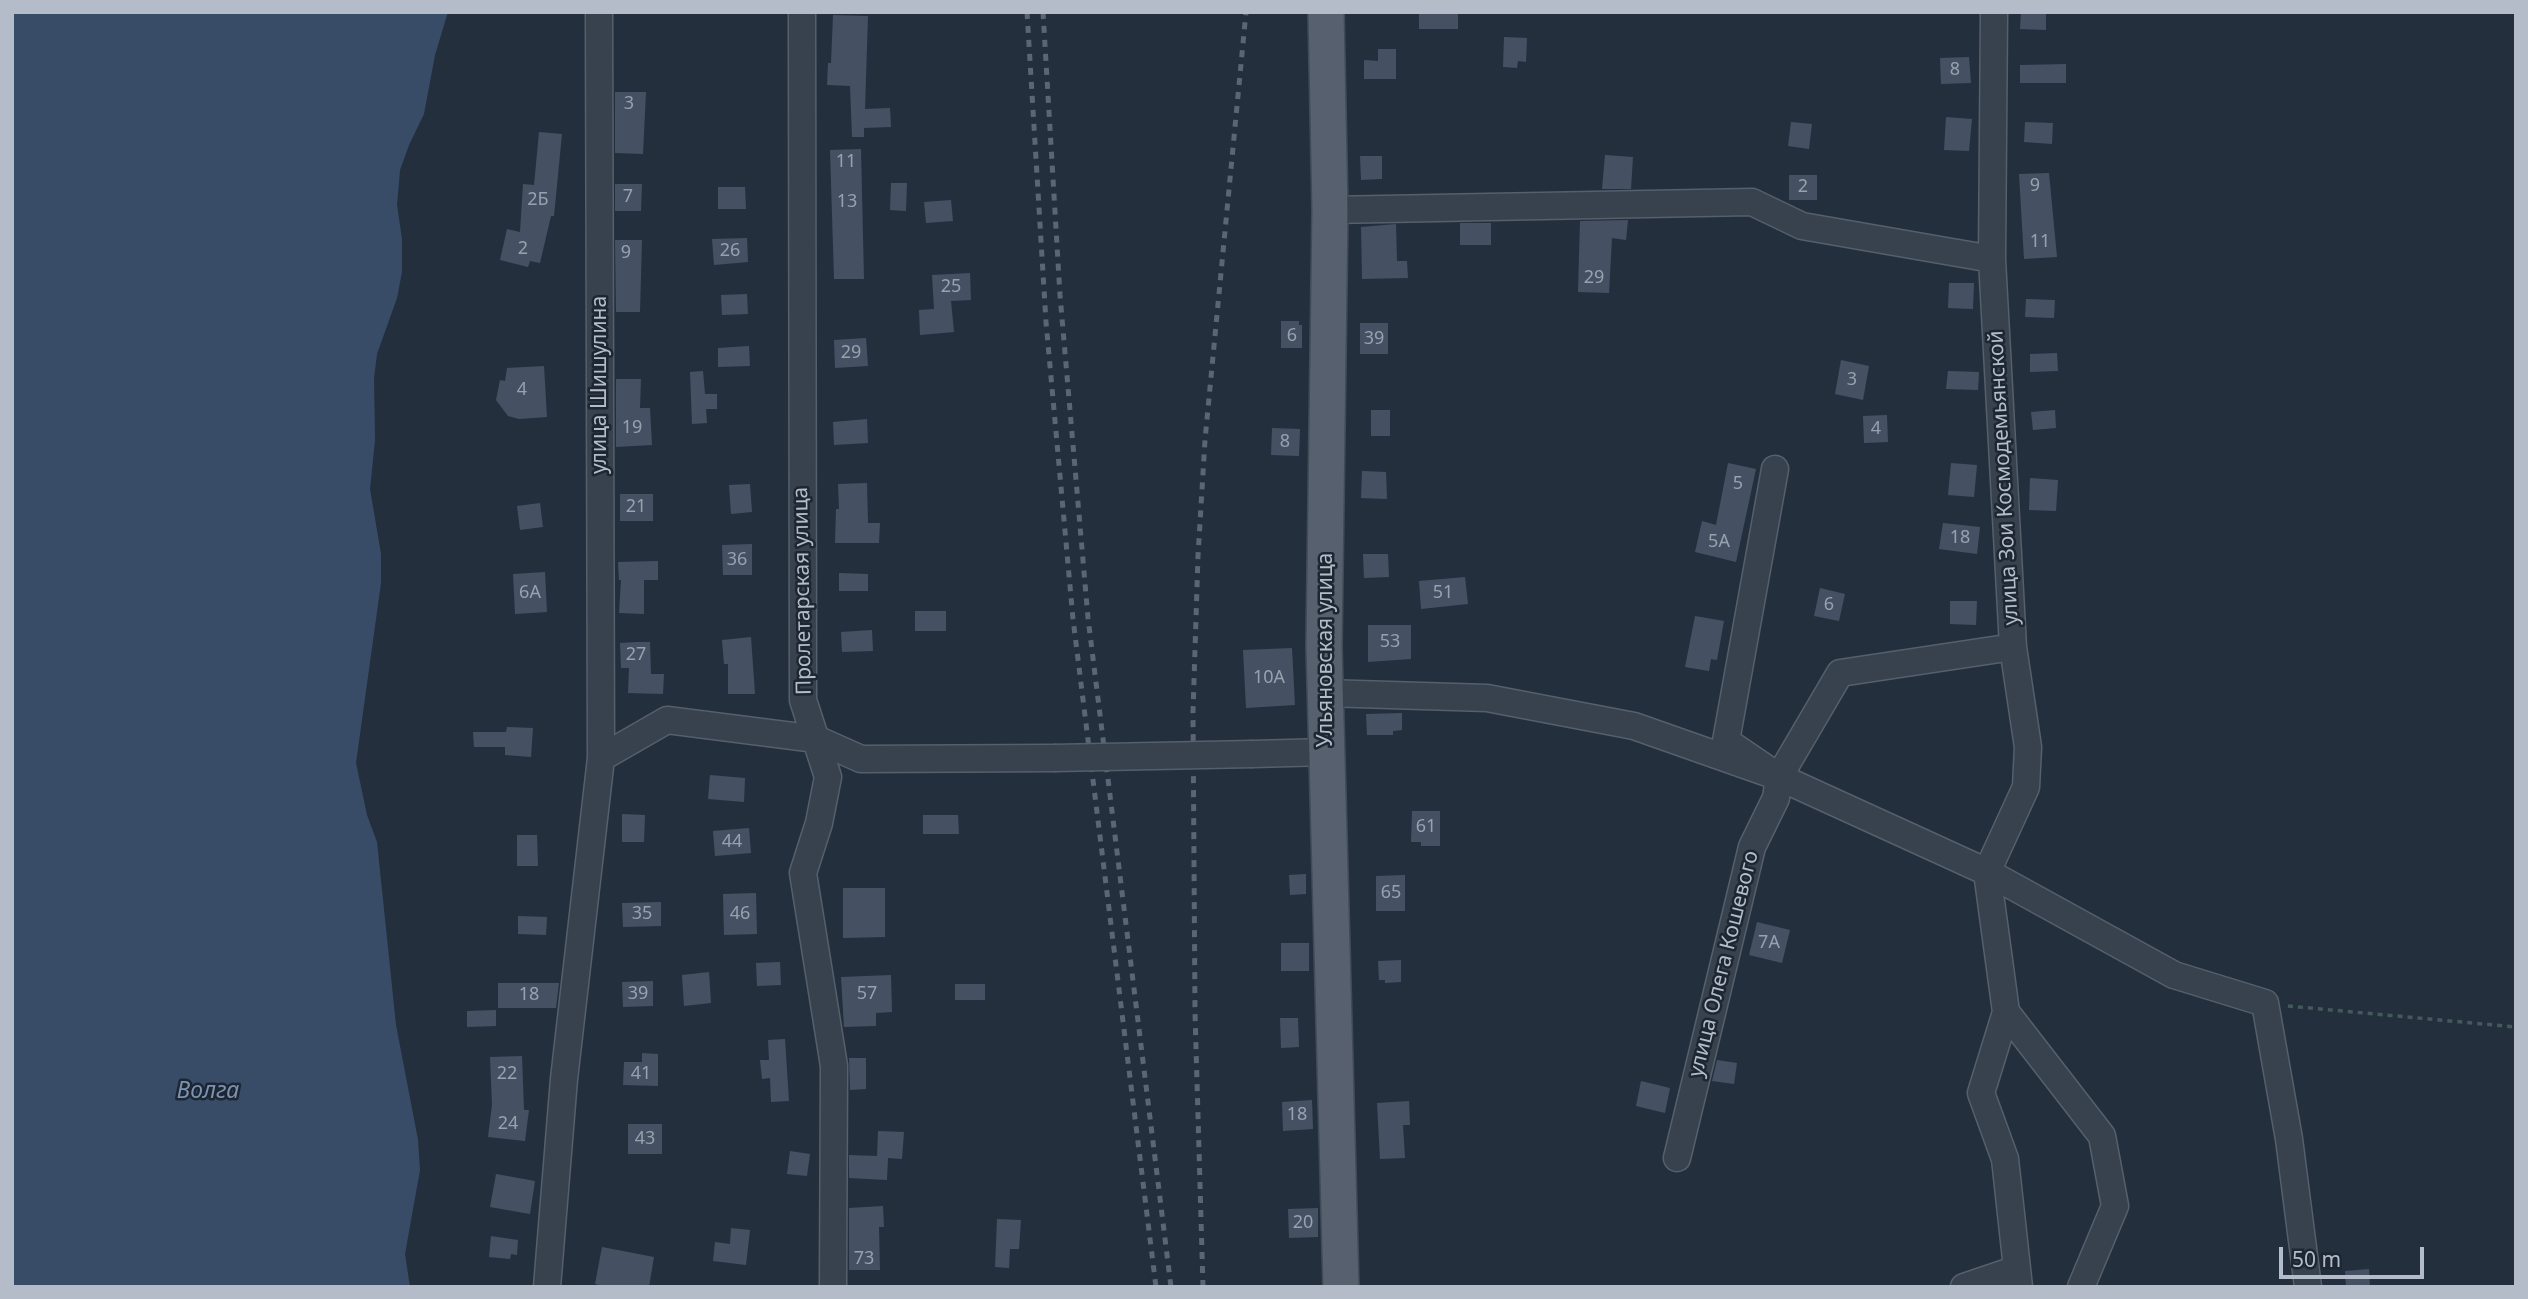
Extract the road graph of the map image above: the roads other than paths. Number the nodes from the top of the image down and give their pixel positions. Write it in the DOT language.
graph roads {
  1 [pos="599,12"];
  2 [pos="802,12"];
  3 [pos="1326,12"];
  4 [pos="1994,12"];
  5 [pos="1330,210"];
  6 [pos="1992,259"];
  7 [pos="1775,469"];
  8 [pos="2013,647"];
  9 [pos="1325,693"];
  10 [pos="816,739"];
  11 [pos="1327,752"];
  12 [pos="601,758"];
  13 [pos="1779,777"];
  14 [pos="1987,872"];
  15 [pos="2006,1012"];
  16 [pos="1677,1158"];
  17 [pos="2018,1278"];
  18 [pos="548,1287"];
  19 [pos="833,1287"];
  20 [pos="1340,1287"];
  21 [pos="1964,1287"];
  22 [pos="2081,1287"];
  23 [pos="2308,1287"];
  1 -- 12 [label="street, улица Шишулина"];
  2 -- 10 [label="street, Пролетарская улица"];
  3 -- 5 [label="main road, Ульяновская улица"];
  4 -- 6 [label="street, улица Зои Космодемьянской"];
  5 -- 6 [label="street"];
  5 -- 9 [label="main road, Ульяновская улица"];
  6 -- 8 [label="street, улица Зои Космодемьянской"];
  7 -- 13 [label="street"];
  8 -- 13 [label="street, улица Зои Космодемьянской"];
  8 -- 14 [label="street"];
  9 -- 11 [label="main road, Ульяновская улица"];
  9 -- 13 [label="street"];
  10 -- 11 [label="street, bridge"];
  10 -- 12 [label="street"];
  10 -- 19 [label="street, Пролетарская улица"];
  11 -- 20 [label="main road, Ульяновская улица"];
  12 -- 18 [label="street, улица Шишулина"];
  13 -- 14 [label="street"];
  13 -- 16 [label="street, улица Олега Кошевого"];
  14 -- 15 [label="street"];
  14 -- 23 [label="street"];
  15 -- 17 [label="street"];
  15 -- 22 [label="street"];
  17 -- 21 [label="street"];
}
